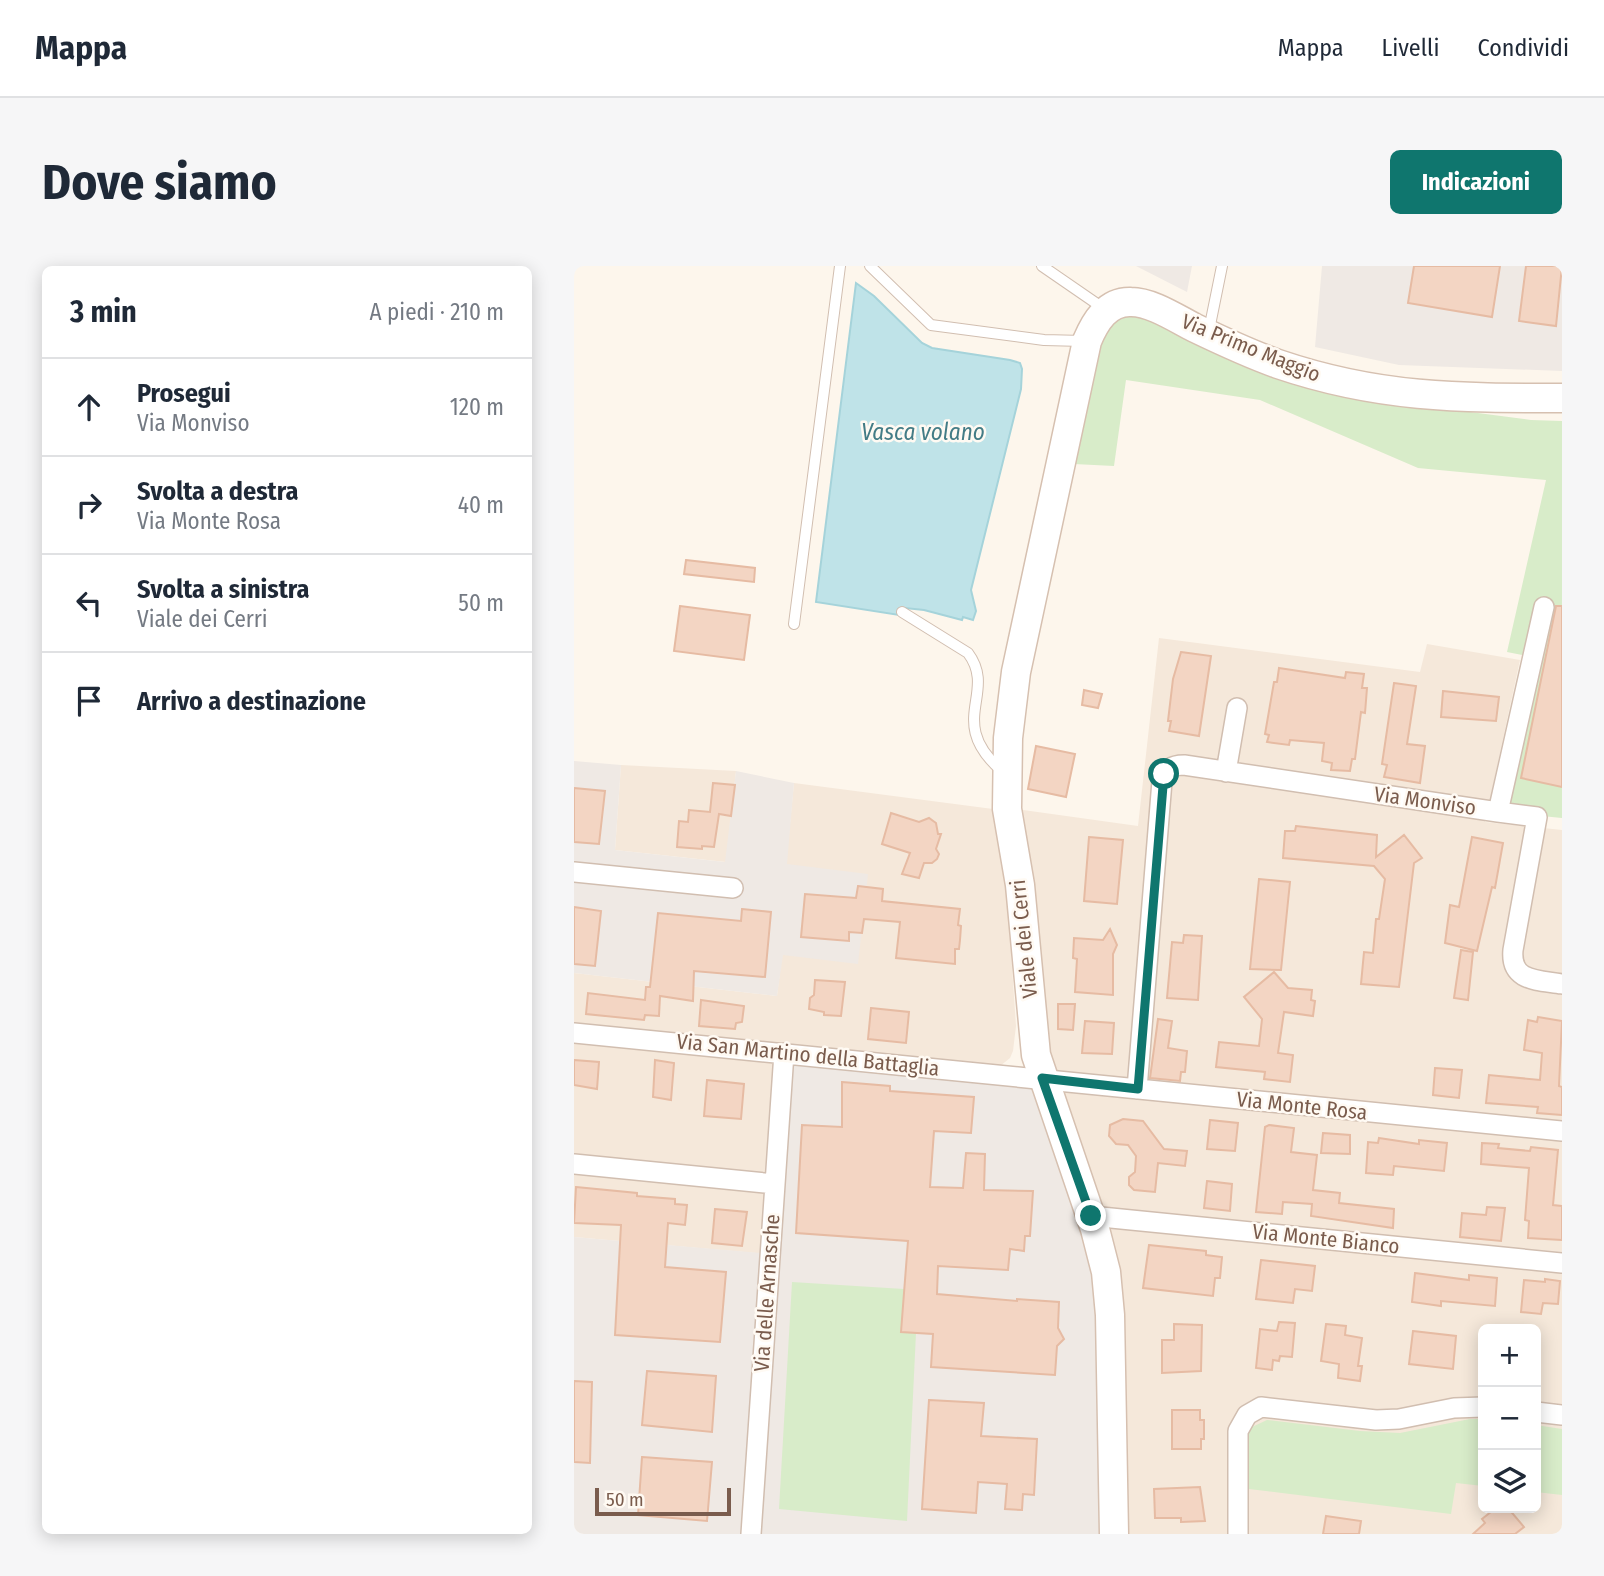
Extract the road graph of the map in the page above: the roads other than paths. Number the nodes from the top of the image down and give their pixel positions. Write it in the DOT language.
graph roads {
  1 [pos="841,266"];
  2 [pos="870,266"];
  3 [pos="1222,266"];
  4 [pos="1047,267"];
  5 [pos="1107,310"];
  6 [pos="1208,334"];
  7 [pos="1087,341"];
  8 [pos="1562,398"];
  9 [pos="1544,607"];
  10 [pos="902,612"];
  11 [pos="794,624"];
  12 [pos="1237,708"];
  13 [pos="1226,772"];
  14 [pos="1007,775"];
  15 [pos="1498,812"];
  16 [pos="574,872"];
  17 [pos="733,888"];
  18 [pos="1562,984"];
  19 [pos="574,1032"];
  20 [pos="784,1053"];
  21 [pos="1042,1078"];
  22 [pos="1138,1089"];
  23 [pos="1562,1131"];
  24 [pos="574,1164"];
  25 [pos="775,1184"];
  26 [pos="1091,1216"];
  27 [pos="1562,1263"];
  28 [pos="1478,1407"];
  29 [pos="1541,1413"];
  30 [pos="1562,1415"];
  31 [pos="751,1534"];
  32 [pos="1114,1534"];
  33 [pos="1238,1534"];
  1 -- 11 [label="lane"];
  2 -- 7 [label="lane"];
  3 -- 6 [label="lane"];
  4 -- 5 [label="lane"];
  5 -- 6 [label="street, Via Primo Maggio"];
  5 -- 7 [label="street"];
  6 -- 8 [label="street, Via Primo Maggio"];
  7 -- 14 [label="street, Viale dei Cerri"];
  9 -- 15 [label="street, Via Monviso"];
  10 -- 14 [label="lane"];
  12 -- 13 [label="street"];
  13 -- 15 [label="street, Via Monviso"];
  13 -- 22 [label="street, Via Monviso"];
  14 -- 21 [label="street, Viale dei Cerri"];
  15 -- 18 [label="street"];
  16 -- 17 [label="street"];
  19 -- 20 [label="street, Via San Martino della Battaglia"];
  20 -- 21 [label="street, Via San Martino della Battaglia"];
  20 -- 25 [label="street, Via delle Arnasche"];
  21 -- 22 [label="street, Via Monte Rosa"];
  21 -- 26 [label="street, Viale dei Cerri"];
  22 -- 23 [label="street, Via Monte Rosa"];
  24 -- 25 [label="street"];
  25 -- 31 [label="street, Via delle Arnasche"];
  26 -- 27 [label="street, Via Monte Bianco"];
  26 -- 32 [label="street, Viale dei Cerri"];
  28 -- 33 [label="street"];
  29 -- 30 [label="street"];
}
